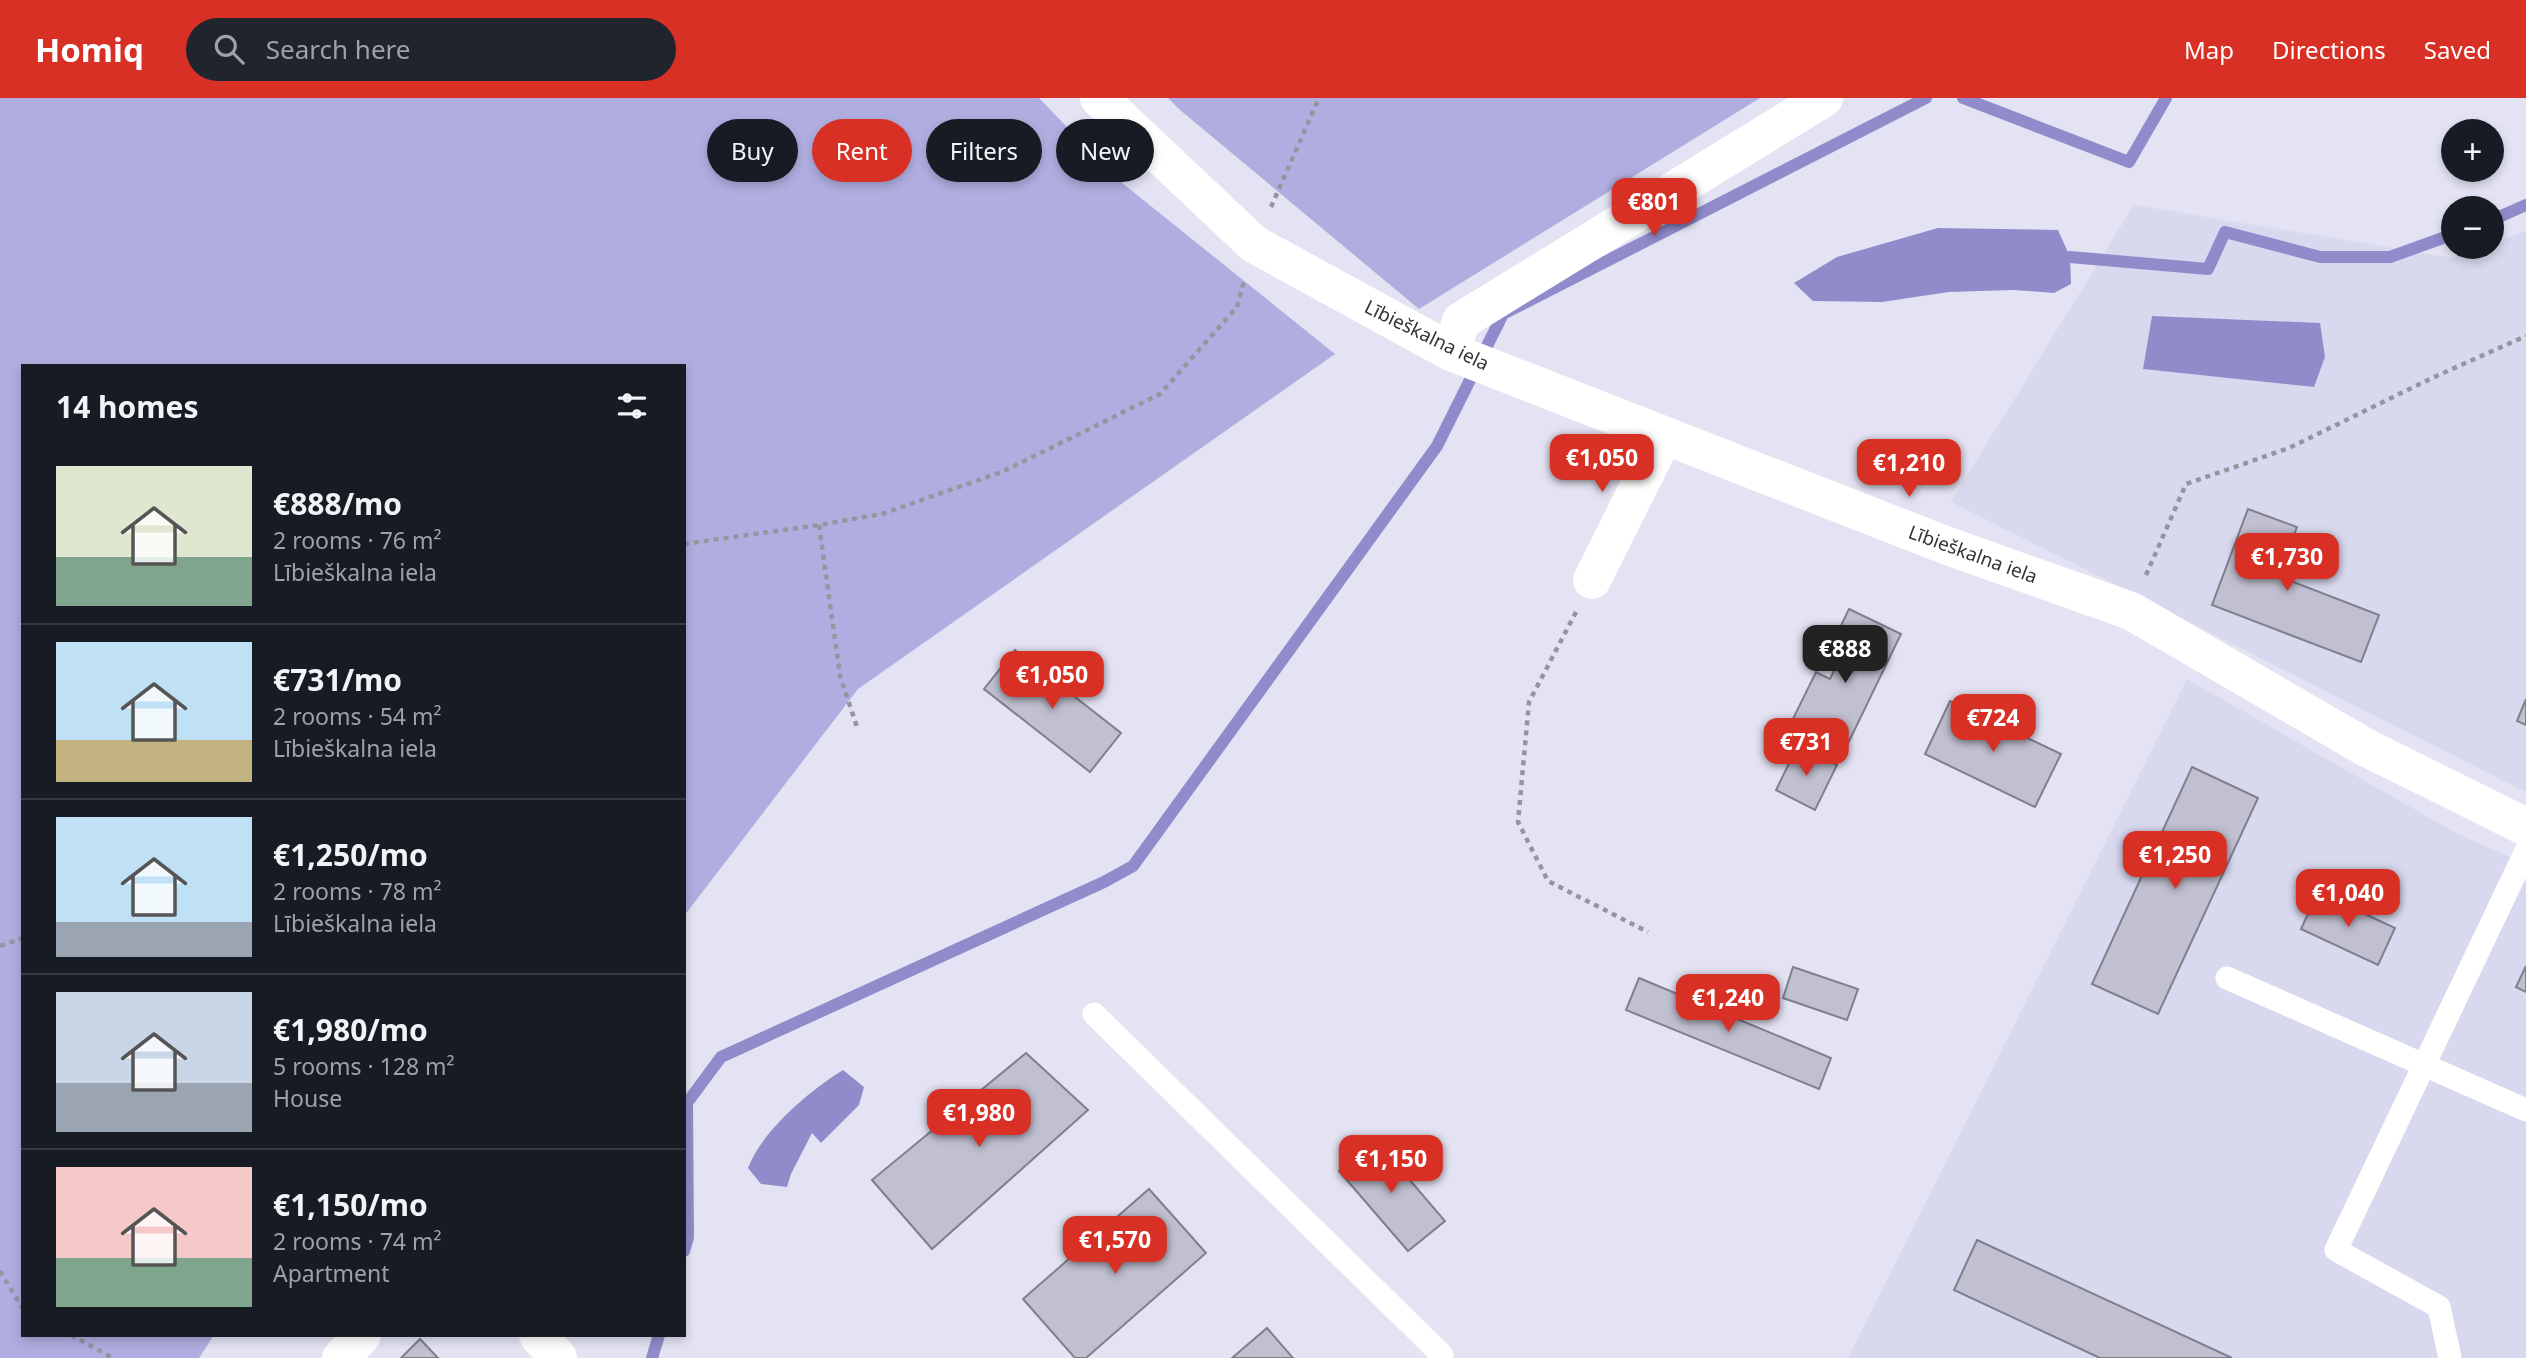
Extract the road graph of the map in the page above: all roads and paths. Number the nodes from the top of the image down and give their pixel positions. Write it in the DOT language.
graph roads {
  1 [pos="1099,98"];
  2 [pos="1319,98"];
  3 [pos="1824,98"];
  4 [pos="1254,244"];
  5 [pos="2526,336"];
  6 [pos="1451,352"];
  7 [pos="1664,436"];
  8 [pos="819,525"];
  9 [pos="686,544"];
  10 [pos="1592,580"];
  11 [pos="2131,611"];
  12 [pos="857,727"];
  13 [pos="2526,827"];
  14 [pos="2526,851"];
  15 [pos="1648,932"];
  16 [pos="21,939"];
  17 [pos="0,946"];
  18 [pos="2227,978"];
  19 [pos="1094,1014"];
  20 [pos="2425,1064"];
  21 [pos="2526,1110"];
  22 [pos="0,1271"];
  23 [pos="21,1306"];
  24 [pos="75,1337"];
  25 [pos="360,1337"];
  26 [pos="540,1337"];
  27 [pos="113,1358"];
  28 [pos="341,1358"];
  29 [pos="558,1358"];
  30 [pos="1439,1358"];
  31 [pos="2450,1358"];
  1 -- 4 [label="street, Lībieškalna iela"];
  2 -- 4 [label="path"];
  3 -- 6 [label="street"];
  4 -- 6 [label="street, Lībieškalna iela"];
  4 -- 8 [label="path"];
  5 -- 11 [label="path"];
  6 -- 7 [label="street, Lībieškalna iela"];
  7 -- 10 [label="street"];
  7 -- 11 [label="street, Lībieškalna iela"];
  8 -- 9 [label="path"];
  8 -- 12 [label="path"];
  10 -- 15 [label="path"];
  11 -- 13 [label="street, Lībieškalna iela"];
  14 -- 20 [label="lane"];
  16 -- 17 [label="path"];
  18 -- 20 [label="lane"];
  19 -- 30 [label="lane"];
  20 -- 21 [label="lane"];
  20 -- 31 [label="lane"];
  22 -- 23 [label="path"];
  24 -- 27 [label="path"];
  25 -- 28 [label="street"];
  26 -- 29 [label="street"];
}
